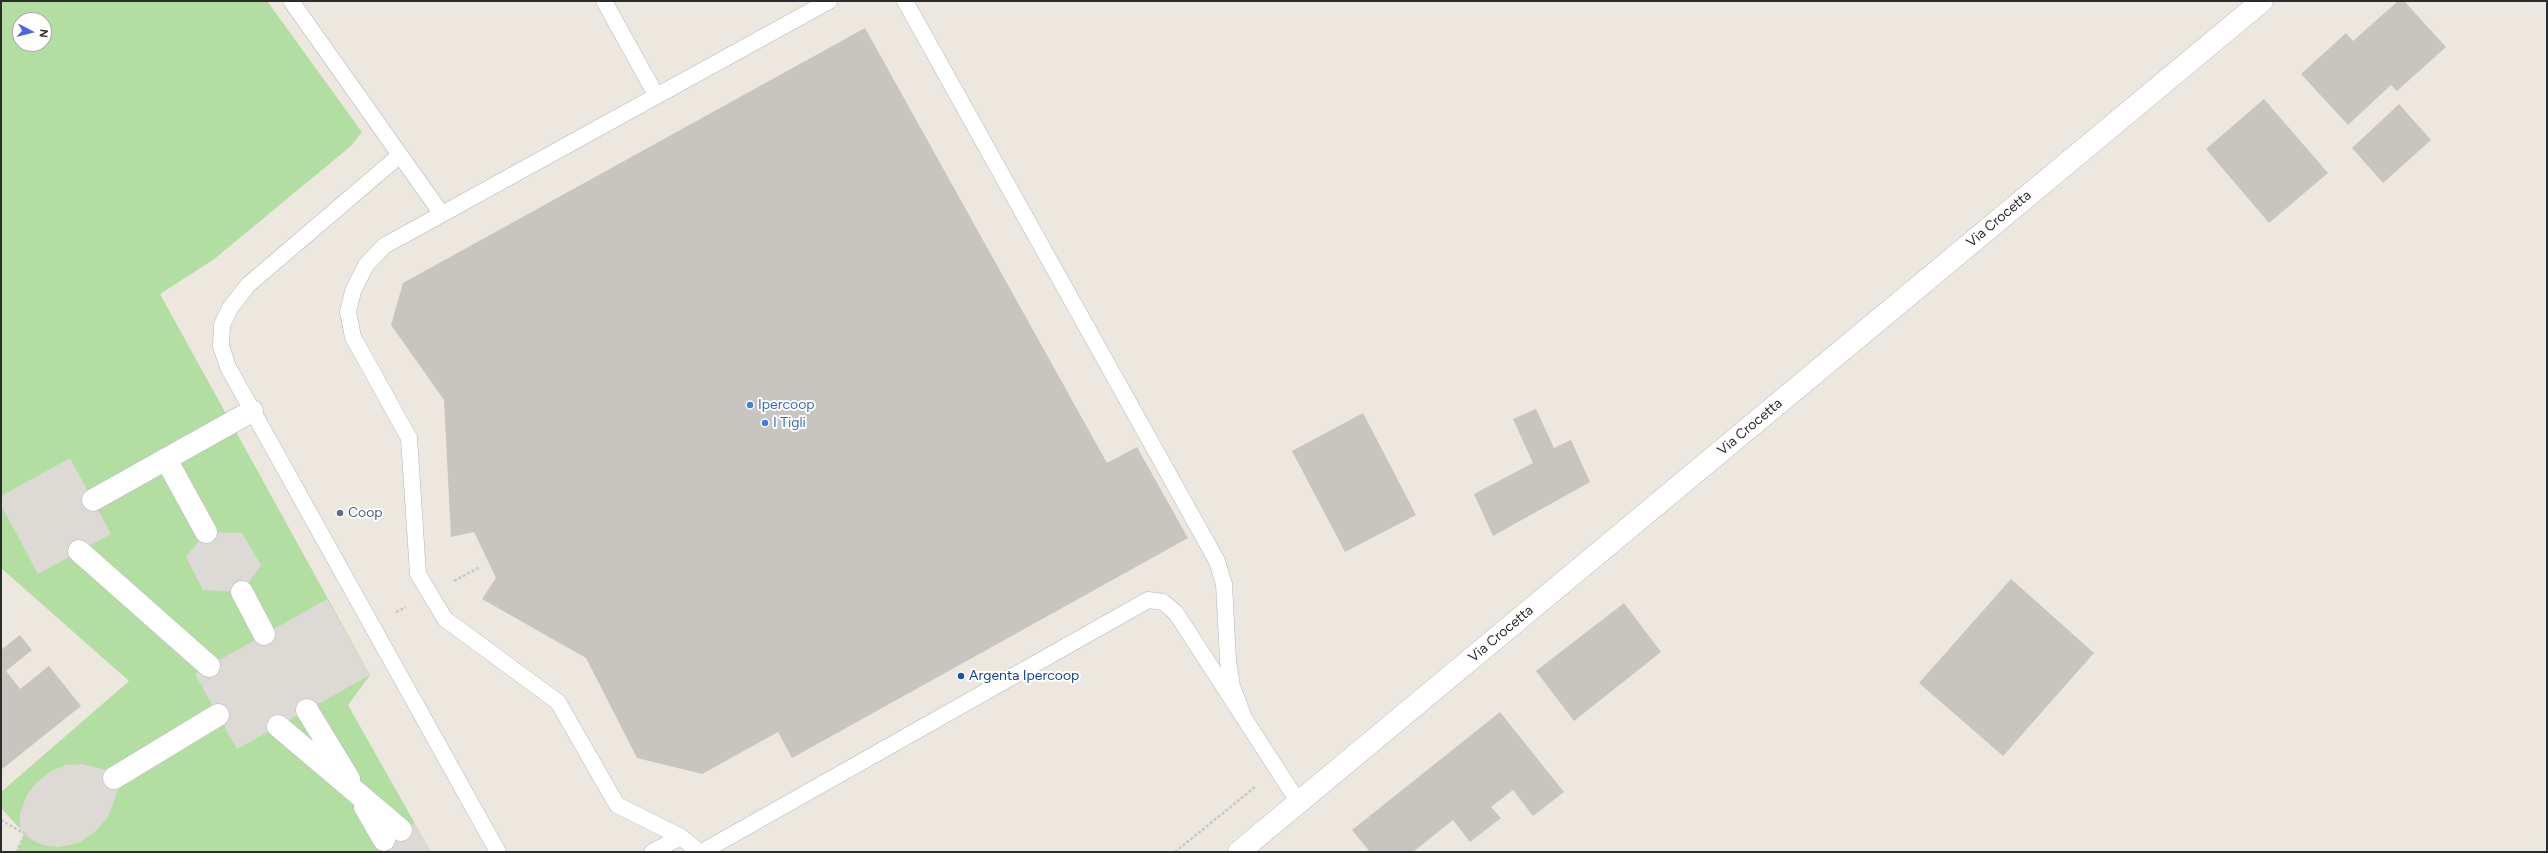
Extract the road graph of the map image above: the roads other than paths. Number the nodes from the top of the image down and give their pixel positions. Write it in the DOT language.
graph roads {
  1 [pos="291,1"];
  2 [pos="604,1"];
  3 [pos="829,1"];
  4 [pos="905,1"];
  5 [pos="2262,1"];
  6 [pos="656,95"];
  7 [pos="400,155"];
  8 [pos="441,213"];
  9 [pos="252,411"];
  10 [pos="166,459"];
  11 [pos="93,500"];
  12 [pos="206,532"];
  13 [pos="79,552"];
  14 [pos="242,592"];
  15 [pos="264,634"];
  16 [pos="209,666"];
  17 [pos="307,710"];
  18 [pos="218,715"];
  19 [pos="1244,718"];
  20 [pos="278,726"];
  21 [pos="114,778"];
  22 [pos="358,794"];
  23 [pos="1299,803"];
  24 [pos="392,835"];
  25 [pos="681,837"];
  26 [pos="498,852"];
  27 [pos="652,852"];
  28 [pos="698,852"];
  29 [pos="702,852"];
  30 [pos="1239,852"];
  1 -- 7 [label="lane"];
  2 -- 6 [label="lane"];
  3 -- 6 [label="lane"];
  4 -- 19 [label="lane"];
  5 -- 23 [label="street, Via Crocetta"];
  6 -- 8 [label="lane"];
  7 -- 8 [label="lane"];
  7 -- 9 [label="lane"];
  8 -- 25 [label="lane"];
  9 -- 10 [label="street"];
  9 -- 26 [label="lane"];
  10 -- 11 [label="street"];
  10 -- 12 [label="street"];
  13 -- 16 [label="street"];
  14 -- 15 [label="street"];
  17 -- 22 [label="street"];
  18 -- 21 [label="street"];
  19 -- 23 [label="lane"];
  19 -- 29 [label="lane"];
  20 -- 22 [label="street"];
  22 -- 24 [label="street"];
  23 -- 30 [label="street, Via Crocetta"];
  25 -- 27 [label="lane"];
  25 -- 28 [label="lane"];
}
